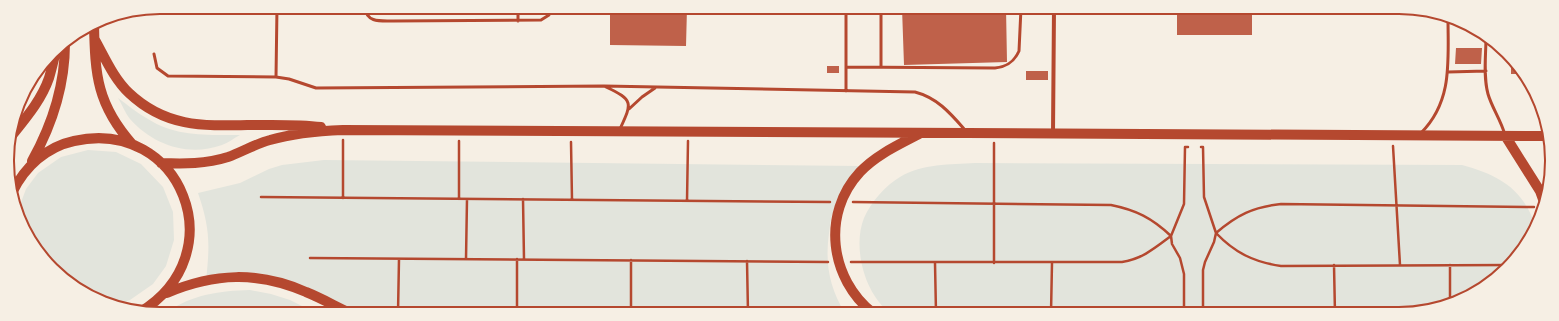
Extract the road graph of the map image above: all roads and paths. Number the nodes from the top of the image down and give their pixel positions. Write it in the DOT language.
graph roads {
  1 [pos="277,14"];
  2 [pos="367,14"];
  3 [pos="518,14"];
  4 [pos="549,14"];
  5 [pos="846,14"];
  6 [pos="881,14"];
  7 [pos="1021,14"];
  8 [pos="1054,14"];
  9 [pos="518,21"];
  10 [pos="1448,23"];
  11 [pos="94,30"];
  12 [pos="94,40"];
  13 [pos="1486,43"];
  14 [pos="65,50"];
  15 [pos="154,54"];
  16 [pos="53,61"];
  17 [pos="846,67"];
  18 [pos="881,67"];
  19 [pos="1486,71"];
  20 [pos="1448,72"];
  21 [pos="276,77"];
  22 [pos="604,86"];
  23 [pos="657,87"];
  24 [pos="846,91"];
  25 [pos="629,110"];
  26 [pos="18,128"];
  27 [pos="343,130"];
  28 [pos="460,130"];
  29 [pos="571,131"];
  30 [pos="620,131"];
  31 [pos="688,132"];
  32 [pos="920,133"];
  33 [pos="969,133"];
  34 [pos="994,134"];
  35 [pos="1053,134"];
  36 [pos="1392,135"];
  37 [pos="1419,135"];
  38 [pos="1543,136"];
  39 [pos="1506,137"];
  40 [pos="133,144"];
  41 [pos="1190,147"];
  42 [pos="1195,147"];
  43 [pos="161,163"];
  44 [pos="28,168"];
  45 [pos="16,185"];
  46 [pos="1541,194"];
  47 [pos="261,197"];
  48 [pos="344,198"];
  49 [pos="459,199"];
  50 [pos="467,199"];
  51 [pos="523,199"];
  52 [pos="572,200"];
  53 [pos="687,201"];
  54 [pos="842,202"];
  55 [pos="994,203"];
  56 [pos="1396,206"];
  57 [pos="1535,207"];
  58 [pos="1216,233"];
  59 [pos="1171,236"];
  60 [pos="310,258"];
  61 [pos="399,258"];
  62 [pos="466,259"];
  63 [pos="517,259"];
  64 [pos="524,260"];
  65 [pos="632,260"];
  66 [pos="747,261"];
  67 [pos="838,262"];
  68 [pos="935,262"];
  69 [pos="994,263"];
  70 [pos="1052,263"];
  71 [pos="1334,265"];
  72 [pos="1400,265"];
  73 [pos="1450,265"];
  74 [pos="1501,265"];
  75 [pos="165,294"];
  76 [pos="1450,298"];
  77 [pos="149,307"];
  78 [pos="338,307"];
  79 [pos="398,307"];
  80 [pos="517,307"];
  81 [pos="631,307"];
  82 [pos="748,307"];
  83 [pos="865,307"];
  84 [pos="936,307"];
  85 [pos="1051,307"];
  86 [pos="1184,307"];
  87 [pos="1203,307"];
  88 [pos="1335,307"];
  1 -- 21 [label="lane"];
  2 -- 9 [label="lane"];
  3 -- 9 [label="lane"];
  4 -- 9 [label="lane"];
  5 -- 17 [label="lane"];
  6 -- 18 [label="lane"];
  7 -- 18 [label="lane"];
  8 -- 35 [label="street"];
  10 -- 20 [label="lane"];
  11 -- 12 [label="main road"];
  12 -- 27 [label="main road"];
  12 -- 40 [label="main road"];
  13 -- 19 [label="lane"];
  14 -- 44 [label="main road"];
  15 -- 21 [label="lane"];
  16 -- 26 [label="main road"];
  17 -- 18 [label="lane"];
  17 -- 24 [label="lane"];
  19 -- 20 [label="lane"];
  19 -- 39 [label="lane"];
  20 -- 37 [label="lane"];
  21 -- 22 [label="lane"];
  22 -- 23 [label="lane"];
  22 -- 25 [label="lane"];
  23 -- 24 [label="lane"];
  23 -- 25 [label="lane"];
  24 -- 33 [label="lane"];
  25 -- 30 [label="lane"];
  27 -- 28 [label="main road"];
  27 -- 43 [label="main road"];
  27 -- 48 [label="path"];
  28 -- 29 [label="main road"];
  28 -- 49 [label="path"];
  29 -- 30 [label="main road"];
  29 -- 52 [label="path"];
  30 -- 31 [label="main road"];
  31 -- 32 [label="main road"];
  31 -- 53 [label="path"];
  32 -- 33 [label="main road"];
  32 -- 54 [label="main road"];
  33 -- 34 [label="main road"];
  34 -- 35 [label="main road"];
  34 -- 55 [label="path"];
  35 -- 36 [label="main road"];
  36 -- 37 [label="main road"];
  36 -- 56 [label="path"];
  37 -- 39 [label="main road"];
  38 -- 39 [label="main road"];
  39 -- 46 [label="main road"];
  40 -- 43 [label="main road"];
  40 -- 44 [label="main road"];
  41 -- 59 [label="path"];
  42 -- 58 [label="path"];
  43 -- 75 [label="main road"];
  44 -- 45 [label="main road"];
  47 -- 48 [label="path"];
  48 -- 49 [label="path"];
  49 -- 50 [label="path"];
  50 -- 51 [label="path"];
  50 -- 62 [label="path"];
  51 -- 52 [label="path"];
  51 -- 64 [label="path"];
  52 -- 53 [label="path"];
  53 -- 54 [label="path"];
  54 -- 55 [label="path"];
  54 -- 67 [label="main road"];
  55 -- 59 [label="path"];
  55 -- 69 [label="path"];
  56 -- 57 [label="path"];
  56 -- 58 [label="path"];
  56 -- 72 [label="path"];
  58 -- 71 [label="path"];
  58 -- 87 [label="path"];
  59 -- 70 [label="path"];
  59 -- 86 [label="path"];
  60 -- 61 [label="path"];
  61 -- 62 [label="path"];
  61 -- 79 [label="path"];
  62 -- 63 [label="path"];
  63 -- 64 [label="path"];
  63 -- 80 [label="path"];
  64 -- 65 [label="path"];
  65 -- 66 [label="path"];
  65 -- 81 [label="path"];
  66 -- 67 [label="path"];
  66 -- 82 [label="path"];
  67 -- 68 [label="path"];
  67 -- 83 [label="main road"];
  68 -- 69 [label="path"];
  68 -- 84 [label="path"];
  69 -- 70 [label="path"];
  70 -- 85 [label="path"];
  71 -- 72 [label="path"];
  71 -- 88 [label="path"];
  72 -- 73 [label="path"];
  73 -- 74 [label="path"];
  73 -- 76 [label="path"];
  75 -- 77 [label="main road"];
  75 -- 78 [label="main road"];
}
